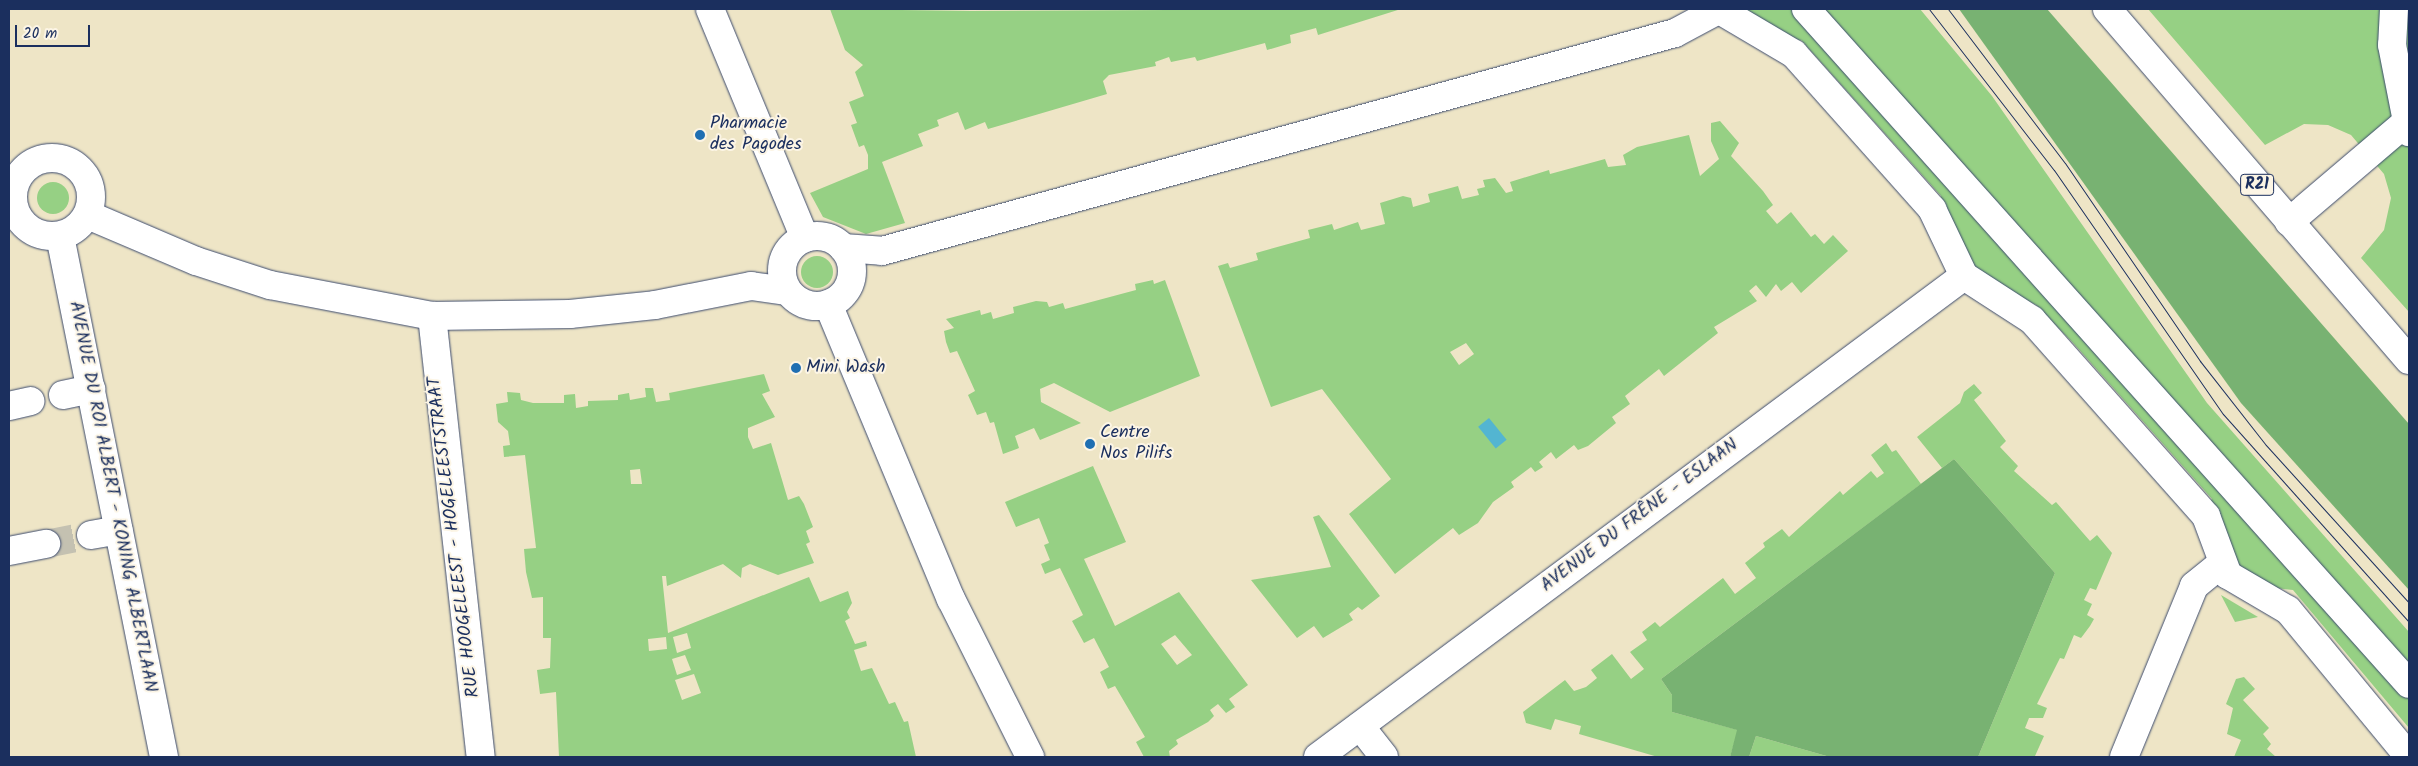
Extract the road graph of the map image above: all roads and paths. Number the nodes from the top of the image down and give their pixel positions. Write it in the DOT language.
graph roads {
  1 [pos="710,9"];
  2 [pos="1718,9"];
  3 [pos="1806,9"];
  4 [pos="2107,9"];
  5 [pos="2394,9"];
  6 [pos="2407,128"];
  7 [pos="14,172"];
  8 [pos="12,212"];
  9 [pos="88,214"];
  10 [pos="2288,222"];
  11 [pos="60,236"];
  12 [pos="804,238"];
  13 [pos="844,248"];
  14 [pos="882,250"];
  15 [pos="852,275"];
  16 [pos="1964,276"];
  17 [pos="785,278"];
  18 [pos="828,304"];
  19 [pos="432,316"];
  20 [pos="2409,360"];
  21 [pos="91,389"];
  22 [pos="63,395"];
  23 [pos="119,530"];
  24 [pos="91,535"];
  25 [pos="46,544"];
  26 [pos="9,551"];
  27 [pos="2220,564"];
  28 [pos="2409,684"];
  29 [pos="1360,726"];
  30 [pos="164,757"];
  31 [pos="481,757"];
  32 [pos="1030,757"];
  33 [pos="1318,757"];
  34 [pos="1384,757"];
  35 [pos="2124,757"];
  36 [pos="2409,757"];
  1 -- 12 [label="street"];
  2 -- 14 [label="street"];
  2 -- 16 [label="street"];
  3 -- 28 [label="street"];
  4 -- 10 [label="street, R21"];
  5 -- 6 [label="street"];
  6 -- 10 [label="street"];
  7 -- 8 [label="street"];
  7 -- 9 [label="street"];
  8 -- 11 [label="street"];
  9 -- 11 [label="street"];
  9 -- 19 [label="street"];
  10 -- 20 [label="street, R21"];
  11 -- 21 [label="street, AVENUE DU ROI ALBERT - KONING ALBERTLAAN"];
  12 -- 13 [label="street"];
  12 -- 17 [label="street"];
  13 -- 14 [label="street"];
  13 -- 15 [label="street"];
  14 -- 15 [label="street"];
  15 -- 18 [label="street"];
  16 -- 27 [label="street"];
  16 -- 29 [label="street, AVENUE DU FRÊNE - ESLAAN"];
  17 -- 18 [label="street"];
  17 -- 19 [label="street"];
  18 -- 32 [label="street"];
  19 -- 31 [label="street, RUE HOOGELEEST - HOGELEESTSTRAAT"];
  21 -- 22 [label="street"];
  21 -- 23 [label="street, AVENUE DU ROI ALBERT - KONING ALBERTLAAN"];
  23 -- 24 [label="street"];
  23 -- 30 [label="street, AVENUE DU ROI ALBERT - KONING ALBERTLAAN"];
  25 -- 26 [label="street"];
  27 -- 35 [label="street"];
  27 -- 36 [label="street"];
  29 -- 33 [label="street, AVENUE DU FRÊNE - ESLAAN"];
  29 -- 34 [label="street"];
}
